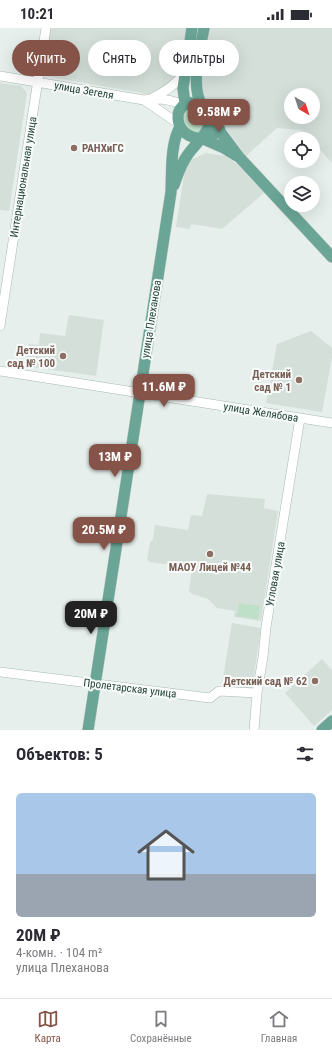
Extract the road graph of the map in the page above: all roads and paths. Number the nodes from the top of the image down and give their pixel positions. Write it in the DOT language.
graph roads {
  1 [pos="46,28"];
  2 [pos="192,28"];
  3 [pos="204,28"];
  4 [pos="190,40"];
  5 [pos="0,76"];
  6 [pos="182,76"];
  7 [pos="184,76"];
  8 [pos="37,82"];
  9 [pos="148,100"];
  10 [pos="184,104"];
  11 [pos="202,105"];
  12 [pos="210,118"];
  13 [pos="179,126"];
  14 [pos="220,130"];
  15 [pos="200,138"];
  16 [pos="239,157"];
  17 [pos="170,192"];
  18 [pos="332,257"];
  19 [pos="0,326"];
  20 [pos="0,371"];
  21 [pos="140,393"];
  22 [pos="300,418"];
  23 [pos="332,423"];
  24 [pos="0,672"];
  25 [pos="95,684"];
  26 [pos="257,693"];
  27 [pos="332,721"];
  28 [pos="88,730"];
  29 [pos="254,730"];
  30 [pos="322,730"];
  1 -- 8 [label="street, Интернациональная улица"];
  2 -- 4 [label="main road"];
  3 -- 11 [label="main road"];
  5 -- 8 [label="street, улица Зегеля"];
  6 -- 9 [label="street"];
  7 -- 10 [label="main road"];
  8 -- 9 [label="street, улица Зегеля"];
  8 -- 19 [label="street, Интернациональная улица"];
  9 -- 10 [label="street, улица Зегеля"];
  9 -- 13 [label="street, улица Зегеля"];
  10 -- 11 [label="main road"];
  10 -- 13 [label="main road"];
  11 -- 12 [label="main road"];
  12 -- 14 [label="main road"];
  12 -- 15 [label="main road"];
  13 -- 15 [label="main road"];
  13 -- 17 [label="main road, улица Плеханова"];
  14 -- 15 [label="main road"];
  14 -- 16 [label="main road"];
  15 -- 16 [label="main road"];
  15 -- 17 [label="main road, улица Плеханова"];
  16 -- 18 [label="main road"];
  17 -- 21 [label="main road, улица Плеханова"];
  20 -- 21 [label="street, улица Желябова"];
  21 -- 22 [label="street, улица Желябова"];
  21 -- 25 [label="main road, улица Плеханова"];
  22 -- 23 [label="street, улица Желябова"];
  22 -- 26 [label="street, Угловая улица"];
  24 -- 25 [label="street, Пролетарская улица"];
  25 -- 26 [label="street, Пролетарская улица"];
  25 -- 28 [label="main road, улица Плеханова"];
  26 -- 29 [label="street, Угловая улица"];
  27 -- 30 [label="main road"];
}
